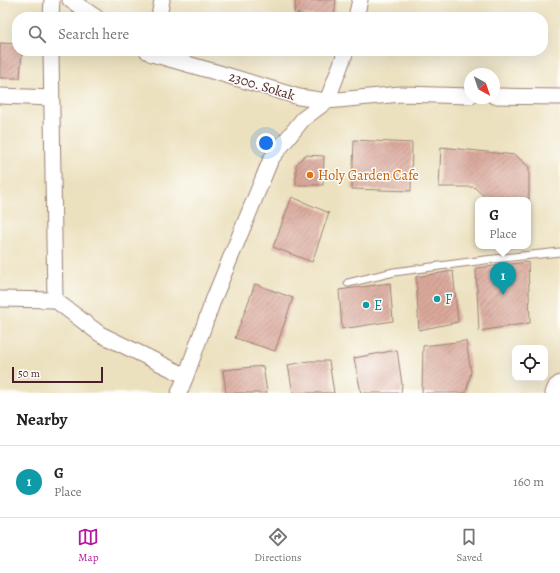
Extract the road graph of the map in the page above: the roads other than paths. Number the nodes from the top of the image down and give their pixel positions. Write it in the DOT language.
graph roads {
  1 [pos="52,0"];
  2 [pos="70,0"];
  3 [pos="162,0"];
  4 [pos="360,0"];
  5 [pos="51,12"];
  6 [pos="88,12"];
  7 [pos="160,12"];
  8 [pos="357,12"];
  9 [pos="51,56"];
  10 [pos="164,56"];
  11 [pos="344,56"];
  12 [pos="0,96"];
  13 [pos="464,96"];
  14 [pos="500,96"];
  15 [pos="560,97"];
  16 [pos="52,98"];
  17 [pos="327,101"];
  18 [pos="560,252"];
  19 [pos="348,283"];
  20 [pos="0,299"];
  21 [pos="55,300"];
  22 [pos="186,376"];
  23 [pos="560,383"];
  24 [pos="179,393"];
  25 [pos="553,393"];
  1 -- 5 [label="street"];
  2 -- 6 [label="street"];
  3 -- 7 [label="street"];
  4 -- 8 [label="street"];
  9 -- 16 [label="street"];
  10 -- 17 [label="street, 2300. Sokak"];
  11 -- 17 [label="street"];
  12 -- 16 [label="street"];
  13 -- 17 [label="street, 2300. Sokak"];
  14 -- 15 [label="street"];
  16 -- 21 [label="street"];
  17 -- 22 [label="street"];
  18 -- 19 [label="lane"];
  20 -- 21 [label="street"];
  21 -- 22 [label="street"];
  22 -- 24 [label="street"];
  23 -- 25 [label="street"];
}
